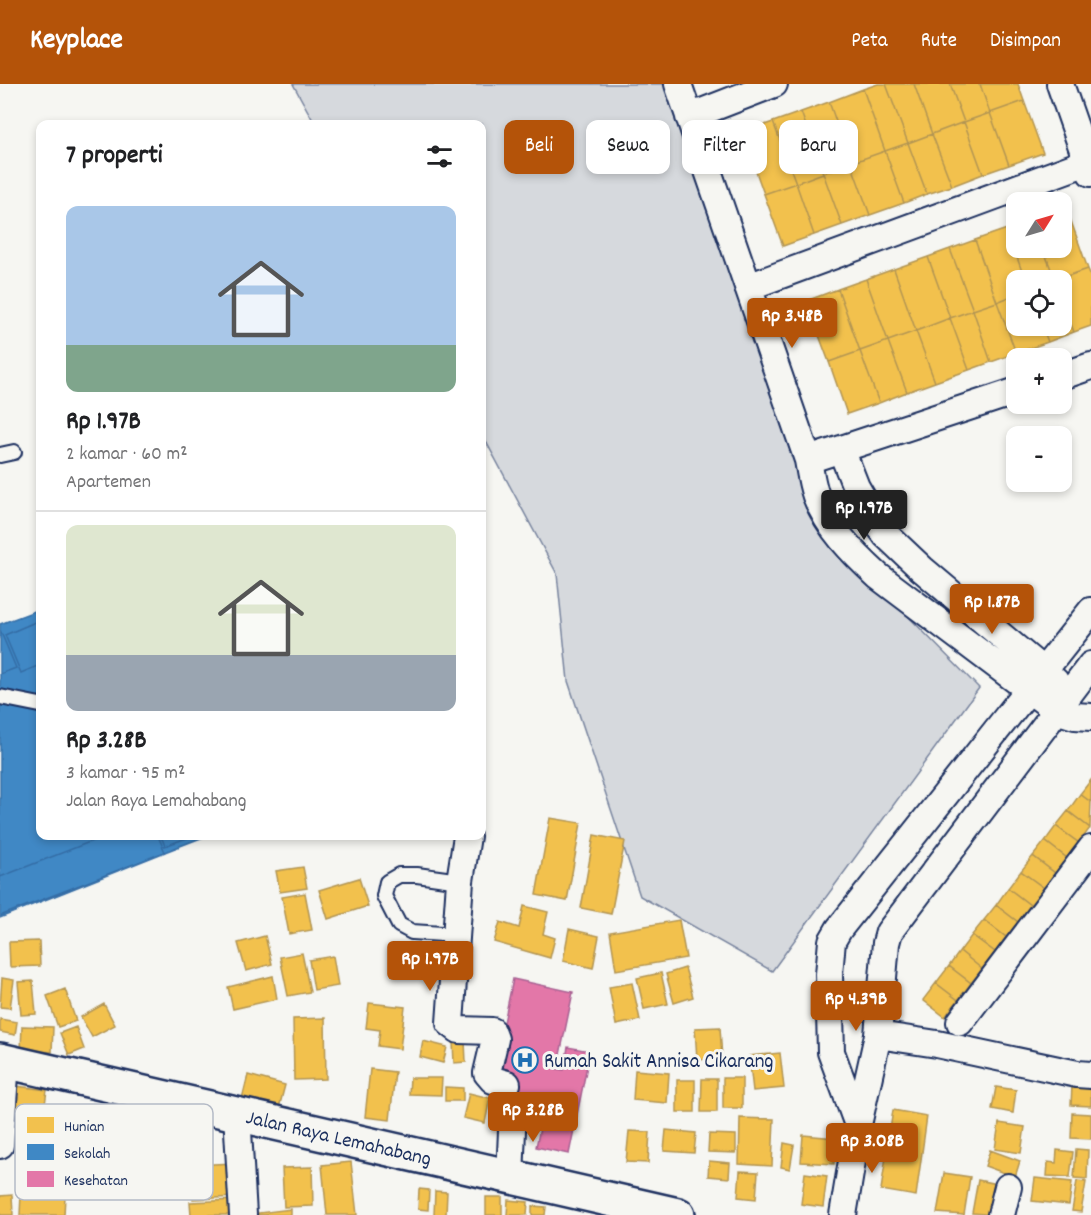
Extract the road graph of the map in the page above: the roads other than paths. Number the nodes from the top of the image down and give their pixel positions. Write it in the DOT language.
graph roads {
  1 [pos="678,84"];
  2 [pos="774,84"];
  3 [pos="1060,84"];
  4 [pos="689,117"];
  5 [pos="1089,168"];
  6 [pos="748,287"];
  7 [pos="1091,366"];
  8 [pos="1072,373"];
  9 [pos="1006,395"];
  10 [pos="841,449"];
  11 [pos="808,460"];
  12 [pos="1091,611"];
  13 [pos="1091,665"];
  14 [pos="1036,681"];
  15 [pos="0,697"];
  16 [pos="1063,702"];
  17 [pos="36,704"];
  18 [pos="466,840"];
  19 [pos="1091,849"];
  20 [pos="460,881"];
  21 [pos="457,935"];
  22 [pos="960,1022"];
  23 [pos="878,1035"];
  24 [pos="3,1061"];
  25 [pos="1091,1075"];
  26 [pos="193,1104"];
  27 [pos="213,1109"];
  28 [pos="237,1114"];
  29 [pos="858,1125"];
  30 [pos="0,1145"];
  31 [pos="510,1177"];
  32 [pos="1008,1187"];
  33 [pos="243,1215"];
  34 [pos="678,1215"];
  35 [pos="843,1215"];
  36 [pos="1001,1215"];
  1 -- 4 [label="street"];
  2 -- 4 [label="street"];
  3 -- 5 [label="street"];
  4 -- 6 [label="street"];
  5 -- 6 [label="street"];
  6 -- 11 [label="street"];
  7 -- 8 [label="street"];
  9 -- 10 [label="street"];
  10 -- 11 [label="street"];
  10 -- 14 [label="street"];
  11 -- 14 [label="street"];
  12 -- 14 [label="street"];
  13 -- 16 [label="street"];
  14 -- 16 [label="street"];
  14 -- 29 [label="street"];
  15 -- 17 [label="lane"];
  16 -- 23 [label="street"];
  18 -- 20 [label="street"];
  19 -- 22 [label="street"];
  20 -- 21 [label="street"];
  20 -- 21 [label="lane"];
  21 -- 31 [label="street"];
  23 -- 25 [label="street"];
  23 -- 29 [label="street"];
  24 -- 26 [label="main road, Jalan Raya Lemahabang"];
  24 -- 30 [label="street"];
  27 -- 28 [label="main road, Jalan Raya Lemahabang"];
  28 -- 31 [label="main road, Jalan Raya Lemahabang"];
  28 -- 33 [label="street"];
  29 -- 35 [label="street"];
  31 -- 34 [label="main road, Jalan Raya Lemahabang"];
  32 -- 36 [label="street"];
}
